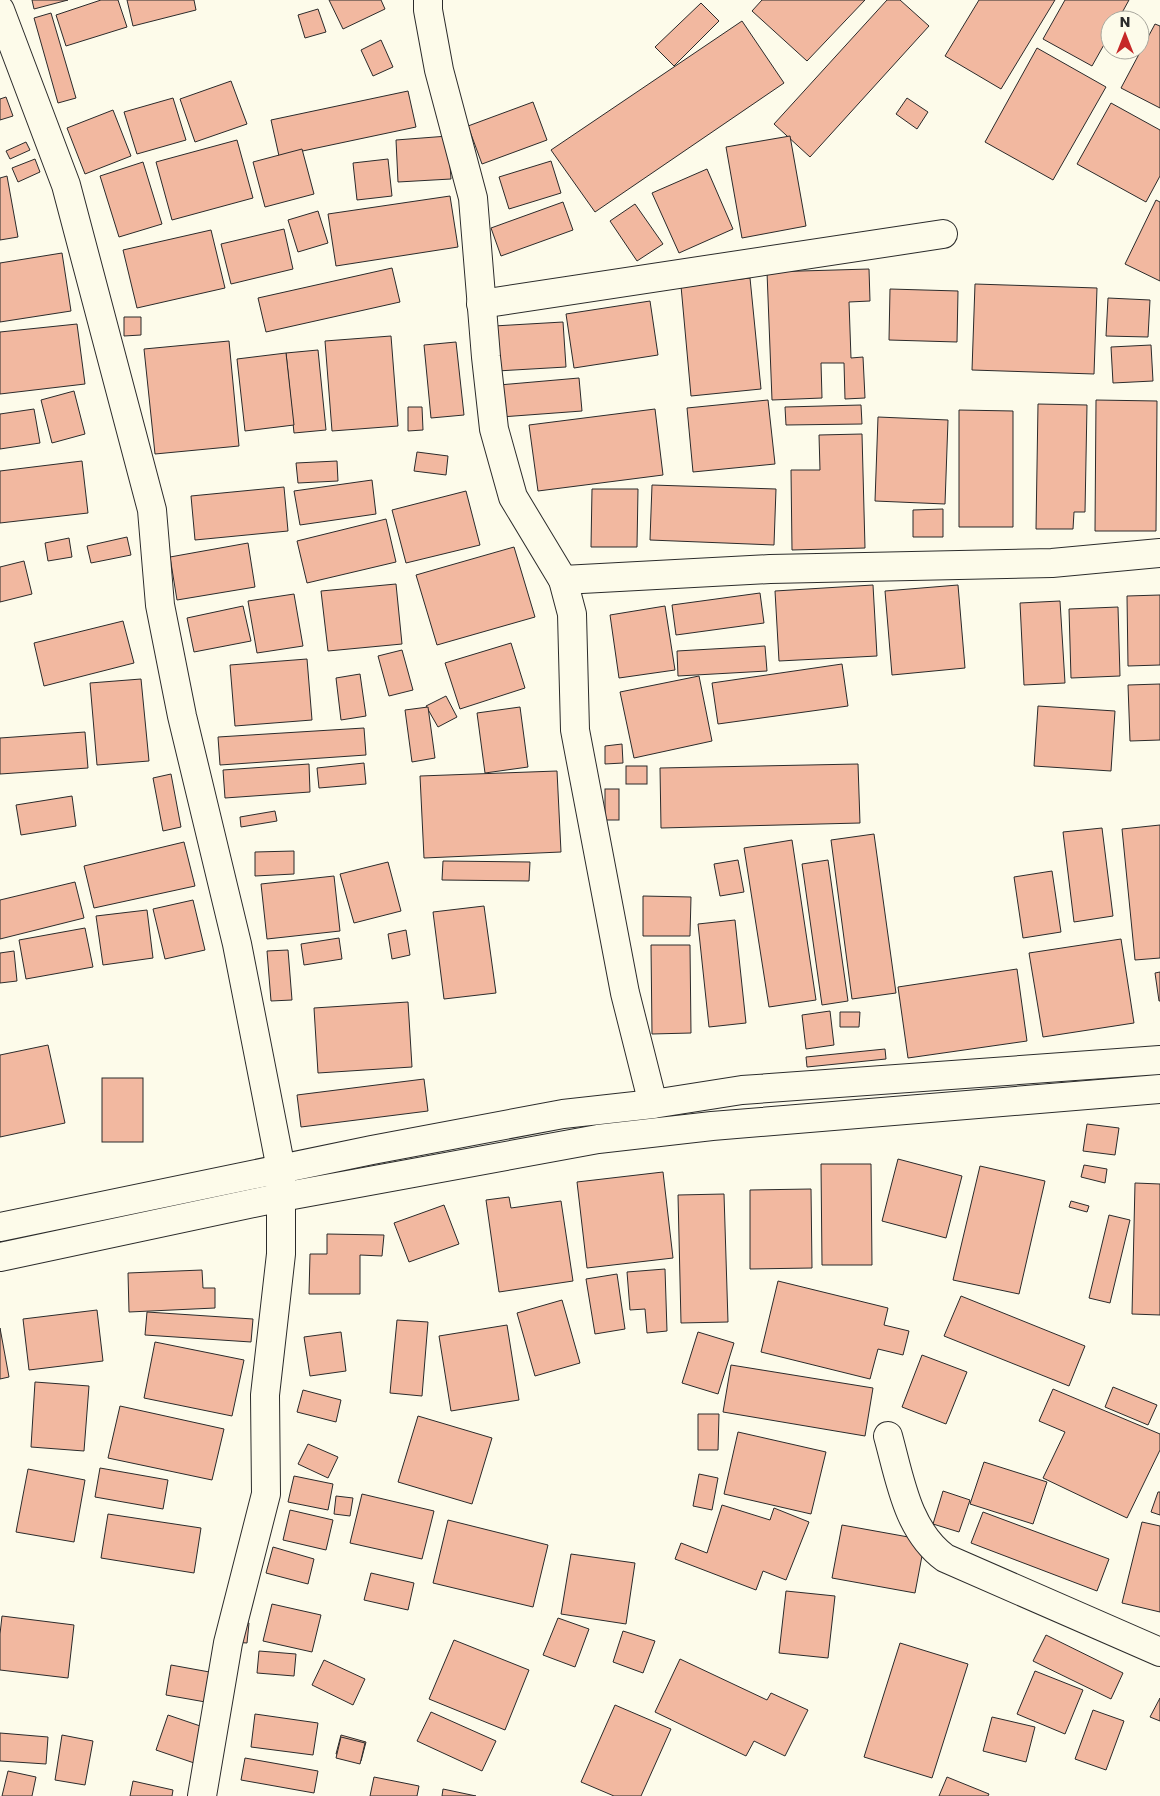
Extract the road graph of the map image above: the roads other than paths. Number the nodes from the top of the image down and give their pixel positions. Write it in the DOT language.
graph roads {
  1 [pos="428,0"];
  2 [pos="0,10"];
  3 [pos="944,234"];
  4 [pos="481,304"];
  5 [pos="1160,553"];
  6 [pos="563,580"];
  7 [pos="1160,1060"];
  8 [pos="1160,1088"];
  9 [pos="653,1104"];
  10 [pos="281,1169"];
  11 [pos="282,1197"];
  12 [pos="0,1227"];
  13 [pos="0,1257"];
  14 [pos="888,1436"];
  15 [pos="1160,1652"];
  16 [pos="202,1796"];
  1 -- 4 [label="street"];
  2 -- 10 [label="street"];
  3 -- 4 [label="street"];
  4 -- 6 [label="street"];
  5 -- 6 [label="street"];
  6 -- 9 [label="street"];
  7 -- 9 [label="street"];
  8 -- 11 [label="street"];
  9 -- 10 [label="street"];
  10 -- 11 [label="street"];
  10 -- 12 [label="street"];
  11 -- 13 [label="street"];
  11 -- 16 [label="street"];
  14 -- 15 [label="street"];
}
